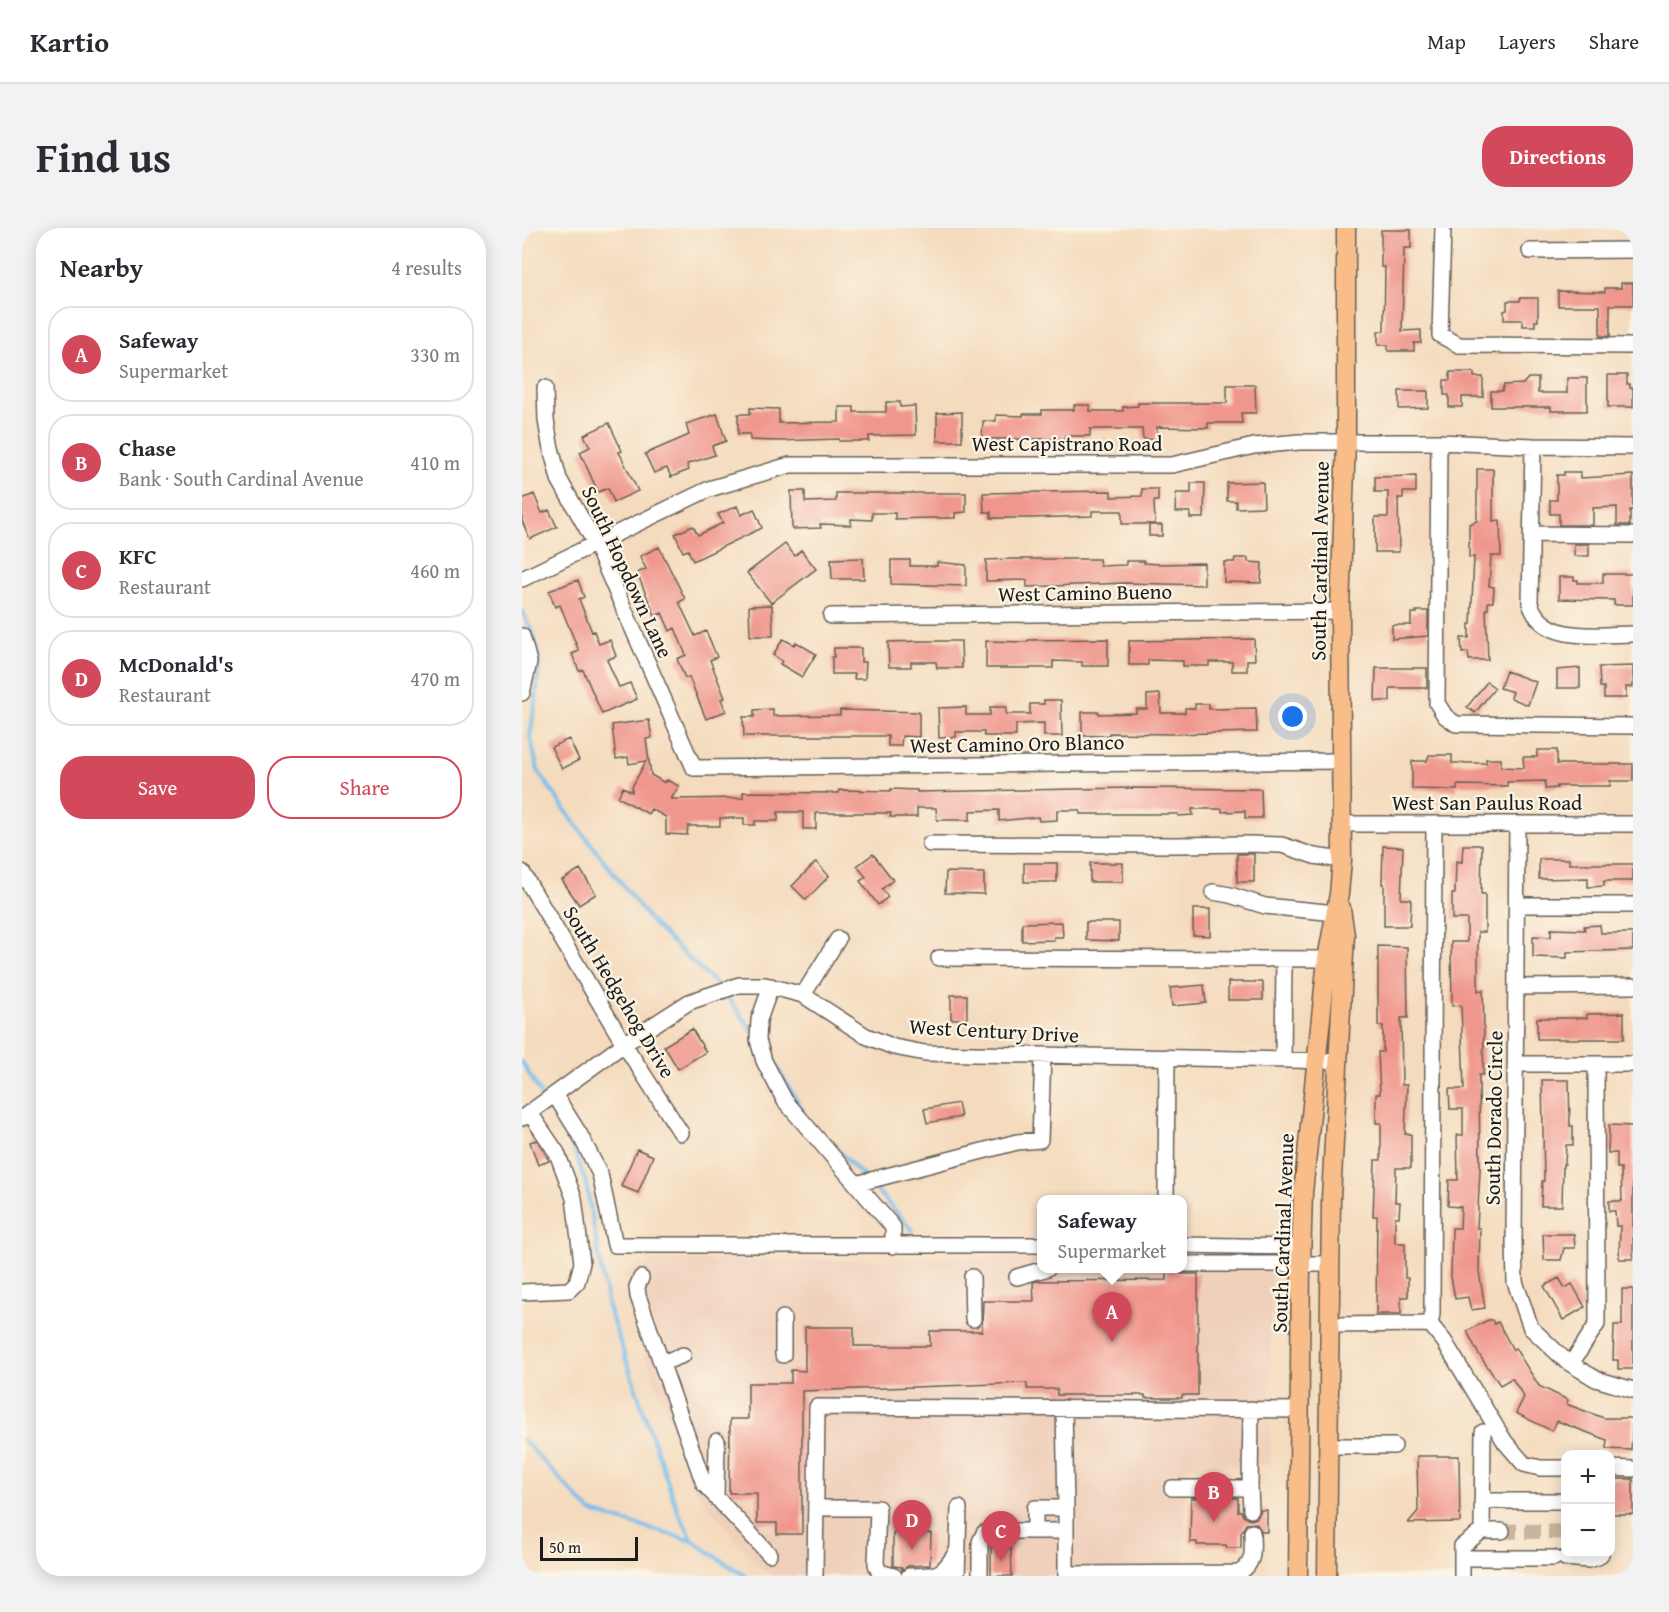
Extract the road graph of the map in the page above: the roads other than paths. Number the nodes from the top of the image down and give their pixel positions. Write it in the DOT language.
graph roads {
  1 [pos="1346,228"];
  2 [pos="1443,228"];
  3 [pos="1633,250"];
  4 [pos="1530,251"];
  5 [pos="1633,346"];
  6 [pos="545,388"];
  7 [pos="1346,441"];
  8 [pos="1440,442"];
  9 [pos="1533,446"];
  10 [pos="1633,447"];
  11 [pos="1532,534"];
  12 [pos="1633,535"];
  13 [pos="595,543"];
  14 [pos="522,579"];
  15 [pos="1340,611"];
  16 [pos="831,616"];
  17 [pos="1633,634"];
  18 [pos="522,636"];
  19 [pos="522,693"];
  20 [pos="1633,726"];
  21 [pos="1341,761"];
  22 [pos="694,768"];
  23 [pos="1342,824"];
  24 [pos="1434,824"];
  25 [pos="1517,824"];
  26 [pos="1633,824"];
  27 [pos="930,844"];
  28 [pos="1342,860"];
  29 [pos="522,872"];
  30 [pos="1213,892"];
  31 [pos="1339,894"];
  32 [pos="1517,905"];
  33 [pos="1633,905"];
  34 [pos="1336,913"];
  35 [pos="838,939"];
  36 [pos="939,958"];
  37 [pos="1284,959"];
  38 [pos="1328,959"];
  39 [pos="771,986"];
  40 [pos="1633,986"];
  41 [pos="1517,987"];
  42 [pos="803,995"];
  43 [pos="624,1044"];
  44 [pos="1043,1055"];
  45 [pos="1167,1057"];
  46 [pos="1283,1060"];
  47 [pos="1316,1060"];
  48 [pos="1339,1061"];
  49 [pos="1516,1064"];
  50 [pos="1596,1064"];
  51 [pos="1633,1064"];
  52 [pos="555,1095"];
  53 [pos="526,1115"];
  54 [pos="681,1133"];
  55 [pos="856,1184"];
  56 [pos="1166,1195"];
  57 [pos="1037,1245"];
  58 [pos="1187,1245"];
  59 [pos="893,1246"];
  60 [pos="1301,1255"];
  61 [pos="1187,1264"];
  62 [pos="1330,1264"];
  63 [pos="1037,1272"];
  64 [pos="972,1277"];
  65 [pos="1017,1277"];
  66 [pos="641,1278"];
  67 [pos="522,1292"];
  68 [pos="783,1318"];
  69 [pos="973,1319"];
  70 [pos="1430,1324"];
  71 [pos="1329,1325"];
  72 [pos="683,1355"];
  73 [pos="783,1355"];
  74 [pos="662,1363"];
  75 [pos="1571,1364"];
  76 [pos="1633,1390"];
  77 [pos="1064,1408"];
  78 [pos="1251,1409"];
  79 [pos="1300,1410"];
  80 [pos="1483,1432"];
  81 [pos="717,1441"];
  82 [pos="1328,1446"];
  83 [pos="1394,1446"];
  84 [pos="1561,1468"];
  85 [pos="1615,1468"];
  86 [pos="1633,1468"];
  87 [pos="1172,1488"];
  88 [pos="1250,1488"];
  89 [pos="716,1498"];
  90 [pos="1482,1501"];
  91 [pos="1561,1501"];
  92 [pos="816,1508"];
  93 [pos="959,1508"];
  94 [pos="1066,1508"];
  95 [pos="1251,1510"];
  96 [pos="1066,1530"];
  97 [pos="1035,1531"];
  98 [pos="1482,1531"];
  99 [pos="1502,1531"];
  100 [pos="1252,1532"];
  101 [pos="958,1550"];
  102 [pos="769,1554"];
  103 [pos="1462,1558"];
  104 [pos="1595,1558"];
  105 [pos="1066,1575"];
  106 [pos="1172,1575"];
  107 [pos="815,1576"];
  108 [pos="894,1576"];
  109 [pos="909,1576"];
  110 [pos="957,1576"];
  111 [pos="980,1576"];
  112 [pos="1298,1576"];
  113 [pos="1327,1576"];
  114 [pos="1462,1576"];
  1 -- 7 [label="main road, South Cardinal Avenue"];
  2 -- 5 [label="street"];
  3 -- 4 [label="street"];
  6 -- 13 [label="street, South Hopdown Lane"];
  7 -- 8 [label="street, West Capistrano Road"];
  7 -- 13 [label="street, West Capistrano Road"];
  7 -- 15 [label="main road, South Cardinal Avenue"];
  8 -- 9 [label="street, West Capistrano Road"];
  8 -- 20 [label="street"];
  9 -- 10 [label="street, West Capistrano Road"];
  9 -- 11 [label="street"];
  11 -- 12 [label="street"];
  11 -- 17 [label="street"];
  13 -- 14 [label="street, West Capistrano Road"];
  13 -- 22 [label="street, South Hopdown Lane"];
  15 -- 16 [label="street, West Camino Bueno"];
  15 -- 21 [label="main road, South Cardinal Avenue"];
  18 -- 19 [label="street"];
  21 -- 22 [label="street, West Camino Oro Blanco"];
  21 -- 23 [label="main road, South Cardinal Avenue"];
  23 -- 24 [label="street, West San Paulus Road"];
  23 -- 28 [label="main road, South Cardinal Avenue"];
  24 -- 25 [label="street, West San Paulus Road"];
  24 -- 70 [label="street"];
  25 -- 26 [label="street, West San Paulus Road"];
  25 -- 32 [label="street, South Dorado Circle"];
  27 -- 28 [label="street"];
  28 -- 31 [label="main road, South Cardinal Avenue"];
  29 -- 43 [label="street, South Hedgehog Drive"];
  30 -- 34 [label="street"];
  31 -- 34 [label="main road, South Cardinal Avenue"];
  31 -- 48 [label="main road, South Cardinal Avenue"];
  32 -- 33 [label="street"];
  32 -- 41 [label="street, South Dorado Circle"];
  34 -- 38 [label="main road, South Cardinal Avenue"];
  35 -- 42 [label="street"];
  36 -- 37 [label="street"];
  37 -- 38 [label="street"];
  37 -- 46 [label="street"];
  38 -- 47 [label="main road, South Cardinal Avenue"];
  39 -- 42 [label="street, West Century Drive"];
  39 -- 43 [label="street, West Century Drive"];
  39 -- 55 [label="street"];
  40 -- 41 [label="street"];
  41 -- 49 [label="street, South Dorado Circle"];
  42 -- 44 [label="street, West Century Drive"];
  43 -- 52 [label="street, West Century Drive"];
  43 -- 54 [label="street, South Hedgehog Drive"];
  44 -- 45 [label="street, West Century Drive"];
  44 -- 55 [label="street"];
  45 -- 46 [label="street, West Century Drive"];
  45 -- 56 [label="street"];
  46 -- 47 [label="street, West Century Drive"];
  47 -- 48 [label="street, West Century Drive"];
  47 -- 60 [label="main road, South Cardinal Avenue"];
  48 -- 62 [label="main road, South Cardinal Avenue"];
  49 -- 50 [label="street"];
  49 -- 75 [label="street, South Dorado Circle"];
  50 -- 51 [label="street"];
  50 -- 75 [label="street"];
  52 -- 53 [label="street, West Century Drive"];
  52 -- 59 [label="street"];
  53 -- 67 [label="street"];
  55 -- 59 [label="street"];
  57 -- 59 [label="street"];
  58 -- 60 [label="street"];
  60 -- 61 [label="street"];
  60 -- 62 [label="street"];
  60 -- 79 [label="main road, South Cardinal Avenue"];
  62 -- 71 [label="main road, South Cardinal Avenue"];
  63 -- 65 [label="street"];
  64 -- 69 [label="street"];
  66 -- 74 [label="street"];
  68 -- 73 [label="street"];
  70 -- 71 [label="street"];
  70 -- 84 [label="street"];
  71 -- 82 [label="main road, South Cardinal Avenue"];
  72 -- 74 [label="street"];
  74 -- 89 [label="street"];
  75 -- 76 [label="street, South Dorado Circle"];
  77 -- 78 [label="street"];
  77 -- 92 [label="street"];
  77 -- 94 [label="street"];
  78 -- 79 [label="street"];
  78 -- 88 [label="street"];
  79 -- 112 [label="main road, South Cardinal Avenue"];
  80 -- 90 [label="street"];
  81 -- 89 [label="street"];
  82 -- 83 [label="street"];
  82 -- 113 [label="main road, South Cardinal Avenue"];
  85 -- 86 [label="street"];
  87 -- 88 [label="street"];
  88 -- 95 [label="street"];
  89 -- 102 [label="street"];
  90 -- 91 [label="street"];
  90 -- 98 [label="street"];
  92 -- 107 [label="street"];
  92 -- 108 [label="street"];
  93 -- 101 [label="street"];
  94 -- 96 [label="street"];
  94 -- 97 [label="street"];
  96 -- 97 [label="street"];
  96 -- 105 [label="street"];
  97 -- 111 [label="street"];
  98 -- 99 [label="street"];
  98 -- 103 [label="street"];
  100 -- 106 [label="street"];
  101 -- 109 [label="street"];
  101 -- 110 [label="street"];
  103 -- 104 [label="street"];
  103 -- 114 [label="street"];
  105 -- 106 [label="street"];
}
